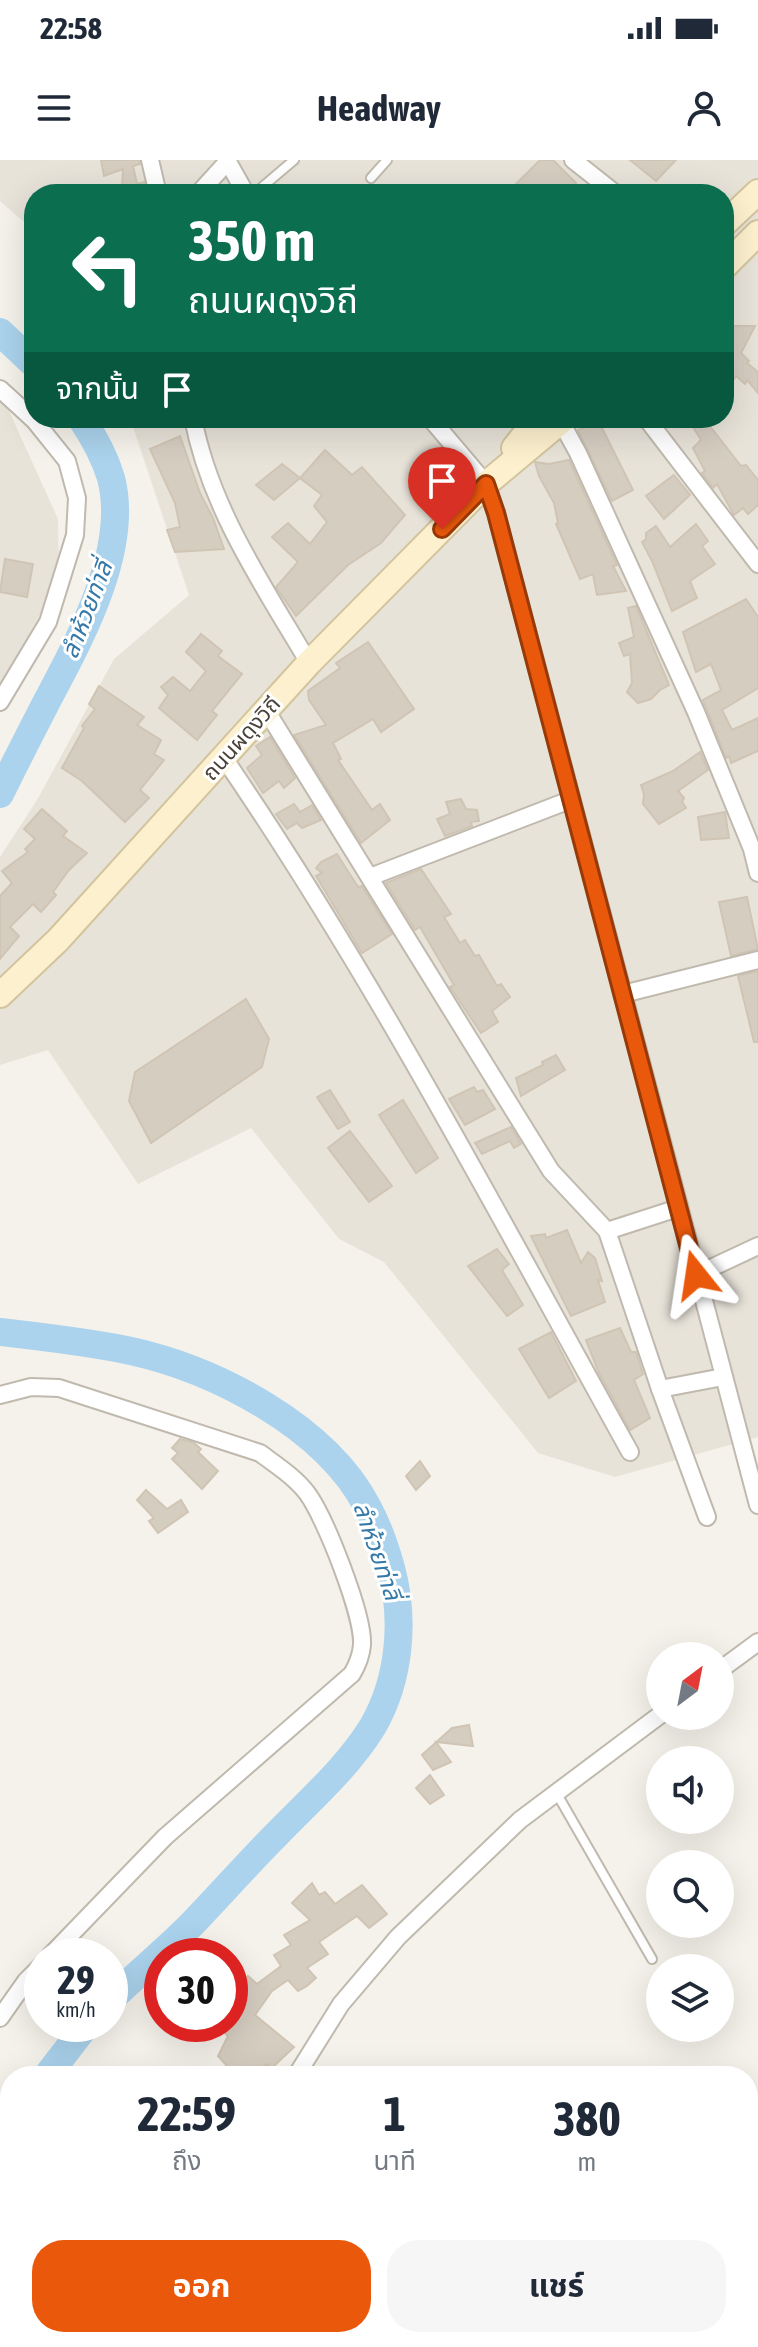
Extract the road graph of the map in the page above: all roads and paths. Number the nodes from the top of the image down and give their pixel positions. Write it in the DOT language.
graph roads {
  1 [pos="150,160"];
  2 [pos="294,160"];
  3 [pos="573,160"];
  4 [pos="228,161"];
  5 [pos="384,161"];
  6 [pos="371,178"];
  7 [pos="156,184"];
  8 [pos="207,184"];
  9 [pos="241,184"];
  10 [pos="266,184"];
  11 [pos="603,184"];
  12 [pos="758,192"];
  13 [pos="734,215"];
  14 [pos="758,233"];
  15 [pos="734,257"];
  16 [pos="0,389"];
  17 [pos="24,411"];
  18 [pos="40,428"];
  19 [pos="195,428"];
  20 [pos="438,428"];
  21 [pos="545,428"];
  22 [pos="561,428"];
  23 [pos="654,428"];
  24 [pos="486,484"];
  25 [pos="758,564"];
  26 [pos="309,663"];
  27 [pos="0,702"];
  28 [pos="266,710"];
  29 [pos="224,758"];
  30 [pos="570,800"];
  31 [pos="758,873"];
  32 [pos="370,877"];
  33 [pos="758,960"];
  34 [pos="623,994"];
  35 [pos="0,995"];
  36 [pos="678,1208"];
  37 [pos="607,1231"];
  38 [pos="758,1246"];
  39 [pos="696,1275"];
  40 [pos="723,1377"];
  41 [pos="660,1389"];
  42 [pos="0,1395"];
  43 [pos="630,1452"];
  44 [pos="758,1505"];
  45 [pos="707,1517"];
  46 [pos="758,1642"];
  47 [pos="734,1660"];
  48 [pos="646,1726"];
  49 [pos="556,1793"];
  50 [pos="67,1938"];
  51 [pos="649,1954"];
  52 [pos="24,1984"];
  53 [pos="0,2018"];
  54 [pos="302,2066"];
  1 -- 7 [label="street"];
  2 -- 10 [label="lane"];
  3 -- 11 [label="street"];
  4 -- 8 [label="street"];
  4 -- 9 [label="street"];
  5 -- 6 [label="lane"];
  12 -- 13 [label="main road"];
  14 -- 15 [label="main road"];
  16 -- 17 [label="street"];
  18 -- 27 [label="street"];
  19 -- 26 [label="street"];
  20 -- 24 [label="street"];
  21 -- 24 [label="main road, ถนนผดุงวิถี"];
  22 -- 31 [label="street"];
  23 -- 25 [label="street"];
  24 -- 26 [label="main road, ถนนผดุงวิถี"];
  24 -- 30 [label="street"];
  26 -- 28 [label="main road, ถนนผดุงวิถี"];
  28 -- 29 [label="main road, ถนนผดุงวิถี"];
  28 -- 32 [label="street"];
  29 -- 35 [label="main road, ถนนผดุงวิถี"];
  29 -- 43 [label="street"];
  30 -- 32 [label="street"];
  30 -- 34 [label="street"];
  32 -- 37 [label="street"];
  33 -- 34 [label="street"];
  34 -- 36 [label="street"];
  36 -- 37 [label="street"];
  36 -- 39 [label="street"];
  37 -- 41 [label="street"];
  38 -- 39 [label="street"];
  39 -- 40 [label="street"];
  40 -- 41 [label="street"];
  40 -- 44 [label="street"];
  41 -- 45 [label="street"];
  42 -- 50 [label="street"];
  46 -- 47 [label="street"];
  48 -- 49 [label="street"];
  49 -- 51 [label="lane"];
  49 -- 54 [label="street"];
  52 -- 53 [label="street"];
}
